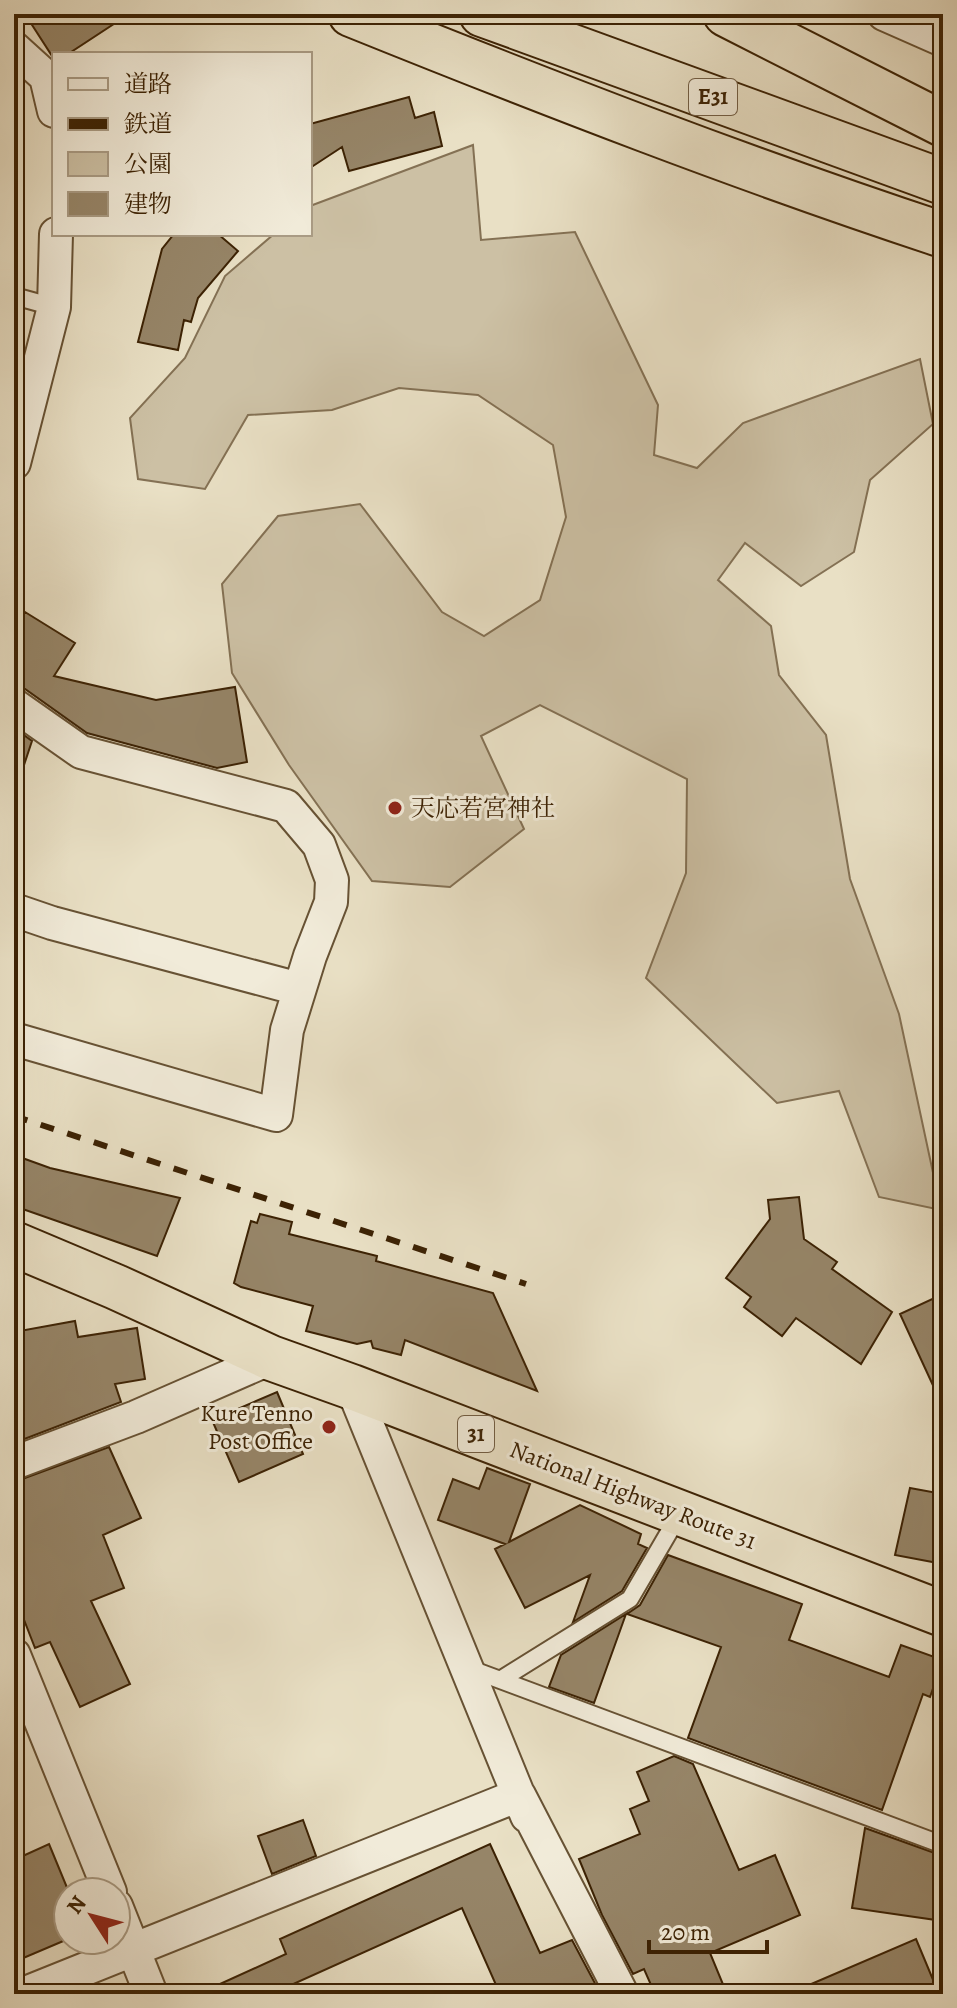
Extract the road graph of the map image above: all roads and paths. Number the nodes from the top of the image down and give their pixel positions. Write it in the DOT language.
graph roads {
  1 [pos="351,14"];
  2 [pos="482,14"];
  3 [pos="726,14"];
  4 [pos="884,14"];
  5 [pos="943,40"];
  6 [pos="14,48"];
  7 [pos="52,102"];
  8 [pos="943,124"];
  9 [pos="943,182"];
  10 [pos="943,235"];
  11 [pos="56,236"];
  12 [pos="14,296"];
  13 [pos="54,307"];
  14 [pos="14,463"];
  15 [pos="14,705"];
  16 [pos="14,910"];
  17 [pos="299,989"];
  18 [pos="14,1039"];
  19 [pos="14,1244"];
  20 [pos="271,1358"];
  21 [pos="352,1387"];
  22 [pos="14,1463"];
  23 [pos="681,1513"];
  24 [pos="943,1614"];
  25 [pos="14,1655"];
  26 [pos="467,1667"];
  27 [pos="500,1680"];
  28 [pos="519,1795"];
  29 [pos="943,1845"];
  30 [pos="104,1876"];
  31 [pos="132,1946"];
  32 [pos="134,1951"];
  33 [pos="23,1994"];
  34 [pos="151,1994"];
  35 [pos="598,1994"];
  36 [pos="622,1994"];
  1 -- 10 [label="highway"];
  2 -- 9 [label="highway, E31"];
  3 -- 8 [label="highway"];
  4 -- 5 [label="street"];
  6 -- 7 [label="street"];
  11 -- 13 [label="street"];
  12 -- 13 [label="lane"];
  13 -- 14 [label="street"];
  15 -- 17 [label="street"];
  16 -- 17 [label="street"];
  17 -- 18 [label="street"];
  19 -- 20 [label="highway, National Highway Route 31 / 31"];
  20 -- 21 [label="highway, National Highway Route 31 / 31"];
  20 -- 22 [label="street"];
  21 -- 23 [label="highway, National Highway Route 31 / 31"];
  21 -- 26 [label="street"];
  23 -- 24 [label="highway, National Highway Route 31 / 31"];
  23 -- 27 [label="lane"];
  25 -- 30 [label="street"];
  26 -- 27 [label="lane"];
  26 -- 28 [label="street"];
  27 -- 29 [label="lane"];
  28 -- 32 [label="street"];
  28 -- 35 [label="street"];
  28 -- 36 [label="street"];
  31 -- 32 [label="street"];
  32 -- 33 [label="street"];
  32 -- 34 [label="street"];
}
